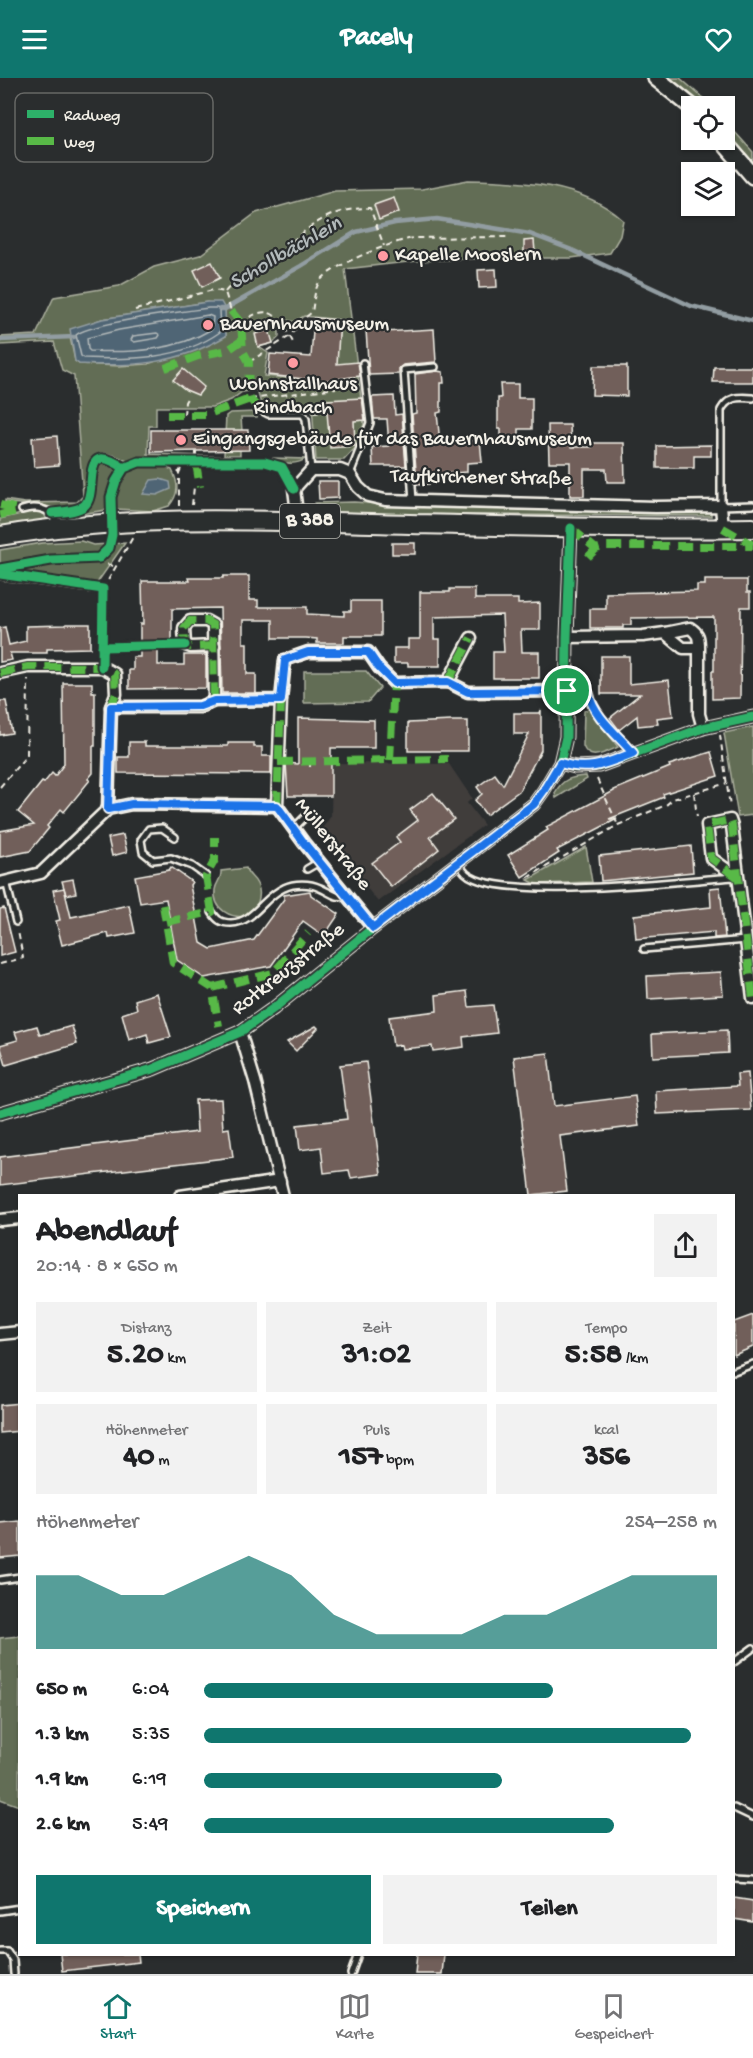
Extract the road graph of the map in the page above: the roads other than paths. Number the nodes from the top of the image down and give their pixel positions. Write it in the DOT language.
graph roads {
  1 [pos="656,78"];
  2 [pos="681,98"];
  3 [pos="731,150"];
  4 [pos="753,176"];
  5 [pos="363,363"];
  6 [pos="435,367"];
  7 [pos="753,398"];
  8 [pos="259,409"];
  9 [pos="311,470"];
  10 [pos="350,474"];
  11 [pos="413,501"];
  12 [pos="753,505"];
  13 [pos="721,506"];
  14 [pos="22,510"];
  15 [pos="303,521"];
  16 [pos="57,527"];
  17 [pos="571,528"];
  18 [pos="723,528"];
  19 [pos="753,528"];
  20 [pos="0,536"];
  21 [pos="665,633"];
  22 [pos="567,637"];
  23 [pos="471,638"];
  24 [pos="214,646"];
  25 [pos="699,648"];
  26 [pos="0,673"];
  27 [pos="448,682"];
  28 [pos="567,691"];
  29 [pos="281,700"];
  30 [pos="214,701"];
  31 [pos="111,707"];
  32 [pos="753,717"];
  33 [pos="703,728"];
  34 [pos="560,763"];
  35 [pos="277,806"];
  36 [pos="108,809"];
  37 [pos="304,818"];
  38 [pos="293,829"];
  39 [pos="175,837"];
  40 [pos="319,862"];
  41 [pos="307,869"];
  42 [pos="463,870"];
  43 [pos="206,876"];
  44 [pos="737,877"];
  45 [pos="3,882"];
  46 [pos="346,896"];
  47 [pos="212,912"];
  48 [pos="16,922"];
  49 [pos="373,928"];
  50 [pos="746,940"];
  51 [pos="644,949"];
  52 [pos="753,998"];
  53 [pos="240,1032"];
  54 [pos="0,1113"];
  55 [pos="280,1181"];
  56 [pos="193,1194"];
  57 [pos="283,1194"];
  58 [pos="18,1218"];
  59 [pos="0,1220"];
  60 [pos="18,1332"];
  61 [pos="0,1334"];
  62 [pos="753,1364"];
  63 [pos="735,1371"];
  64 [pos="18,1577"];
  65 [pos="0,1580"];
  66 [pos="753,1648"];
  67 [pos="735,1661"];
  68 [pos="735,1808"];
  69 [pos="753,1817"];
  70 [pos="735,1879"];
  71 [pos="753,1880"];
  72 [pos="18,1908"];
  73 [pos="0,1911"];
  74 [pos="0,1951"];
  75 [pos="357,1956"];
  76 [pos="14,1974"];
  77 [pos="351,1974"];
  1 -- 2 [label="main road"];
  3 -- 4 [label="main road"];
  5 -- 10 [label="lane"];
  6 -- 11 [label="lane"];
  7 -- 13 [label="lane"];
  8 -- 9 [label="lane"];
  9 -- 10 [label="street"];
  9 -- 15 [label="street"];
  10 -- 11 [label="street, Taufkirchener Straße"];
  11 -- 13 [label="street, Taufkirchener Straße"];
  12 -- 13 [label="lane, Taufkirchener Straße"];
  13 -- 18 [label="street"];
  14 -- 16 [label="lane"];
  15 -- 16 [label="main road, B 388"];
  15 -- 17 [label="main road, B 388"];
  16 -- 20 [label="main road, B 388"];
  17 -- 18 [label="main road, B 388"];
  17 -- 22 [label="street, Rotkreuzstraße"];
  18 -- 19 [label="main road, B 388"];
  21 -- 22 [label="street"];
  21 -- 25 [label="street"];
  21 -- 25 [label="street"];
  22 -- 28 [label="street, Rotkreuzstraße"];
  23 -- 27 [label="street"];
  24 -- 30 [label="street"];
  25 -- 33 [label="street"];
  26 -- 31 [label="street"];
  27 -- 28 [label="street"];
  27 -- 29 [label="street"];
  28 -- 34 [label="street, Rotkreuzstraße"];
  29 -- 30 [label="street"];
  29 -- 35 [label="street"];
  30 -- 31 [label="street"];
  31 -- 36 [label="street"];
  32 -- 33 [label="street"];
  33 -- 34 [label="street"];
  34 -- 49 [label="street, Rotkreuzstraße"];
  35 -- 36 [label="street, Müllerstraße"];
  35 -- 38 [label="street, Müllerstraße"];
  36 -- 45 [label="street"];
  37 -- 38 [label="lane"];
  38 -- 40 [label="street, Müllerstraße"];
  39 -- 43 [label="lane"];
  40 -- 41 [label="lane"];
  40 -- 46 [label="street, Müllerstraße"];
  42 -- 44 [label="lane"];
  44 -- 44 [label="street"];
  44 -- 50 [label="street"];
  45 -- 48 [label="lane"];
  46 -- 47 [label="lane"];
  46 -- 49 [label="street, Müllerstraße"];
  49 -- 53 [label="street, Rotkreuzstraße"];
  50 -- 51 [label="lane"];
  50 -- 52 [label="street"];
  53 -- 54 [label="street, Rotkreuzstraße"];
  53 -- 55 [label="street"];
  55 -- 56 [label="street"];
  55 -- 57 [label="street"];
  58 -- 59 [label="street"];
  60 -- 61 [label="street"];
  62 -- 63 [label="lane"];
  64 -- 65 [label="lane"];
  66 -- 67 [label="lane"];
  68 -- 69 [label="lane"];
  70 -- 71 [label="lane"];
  72 -- 73 [label="lane"];
  74 -- 76 [label="lane"];
  75 -- 77 [label="lane"];
}
